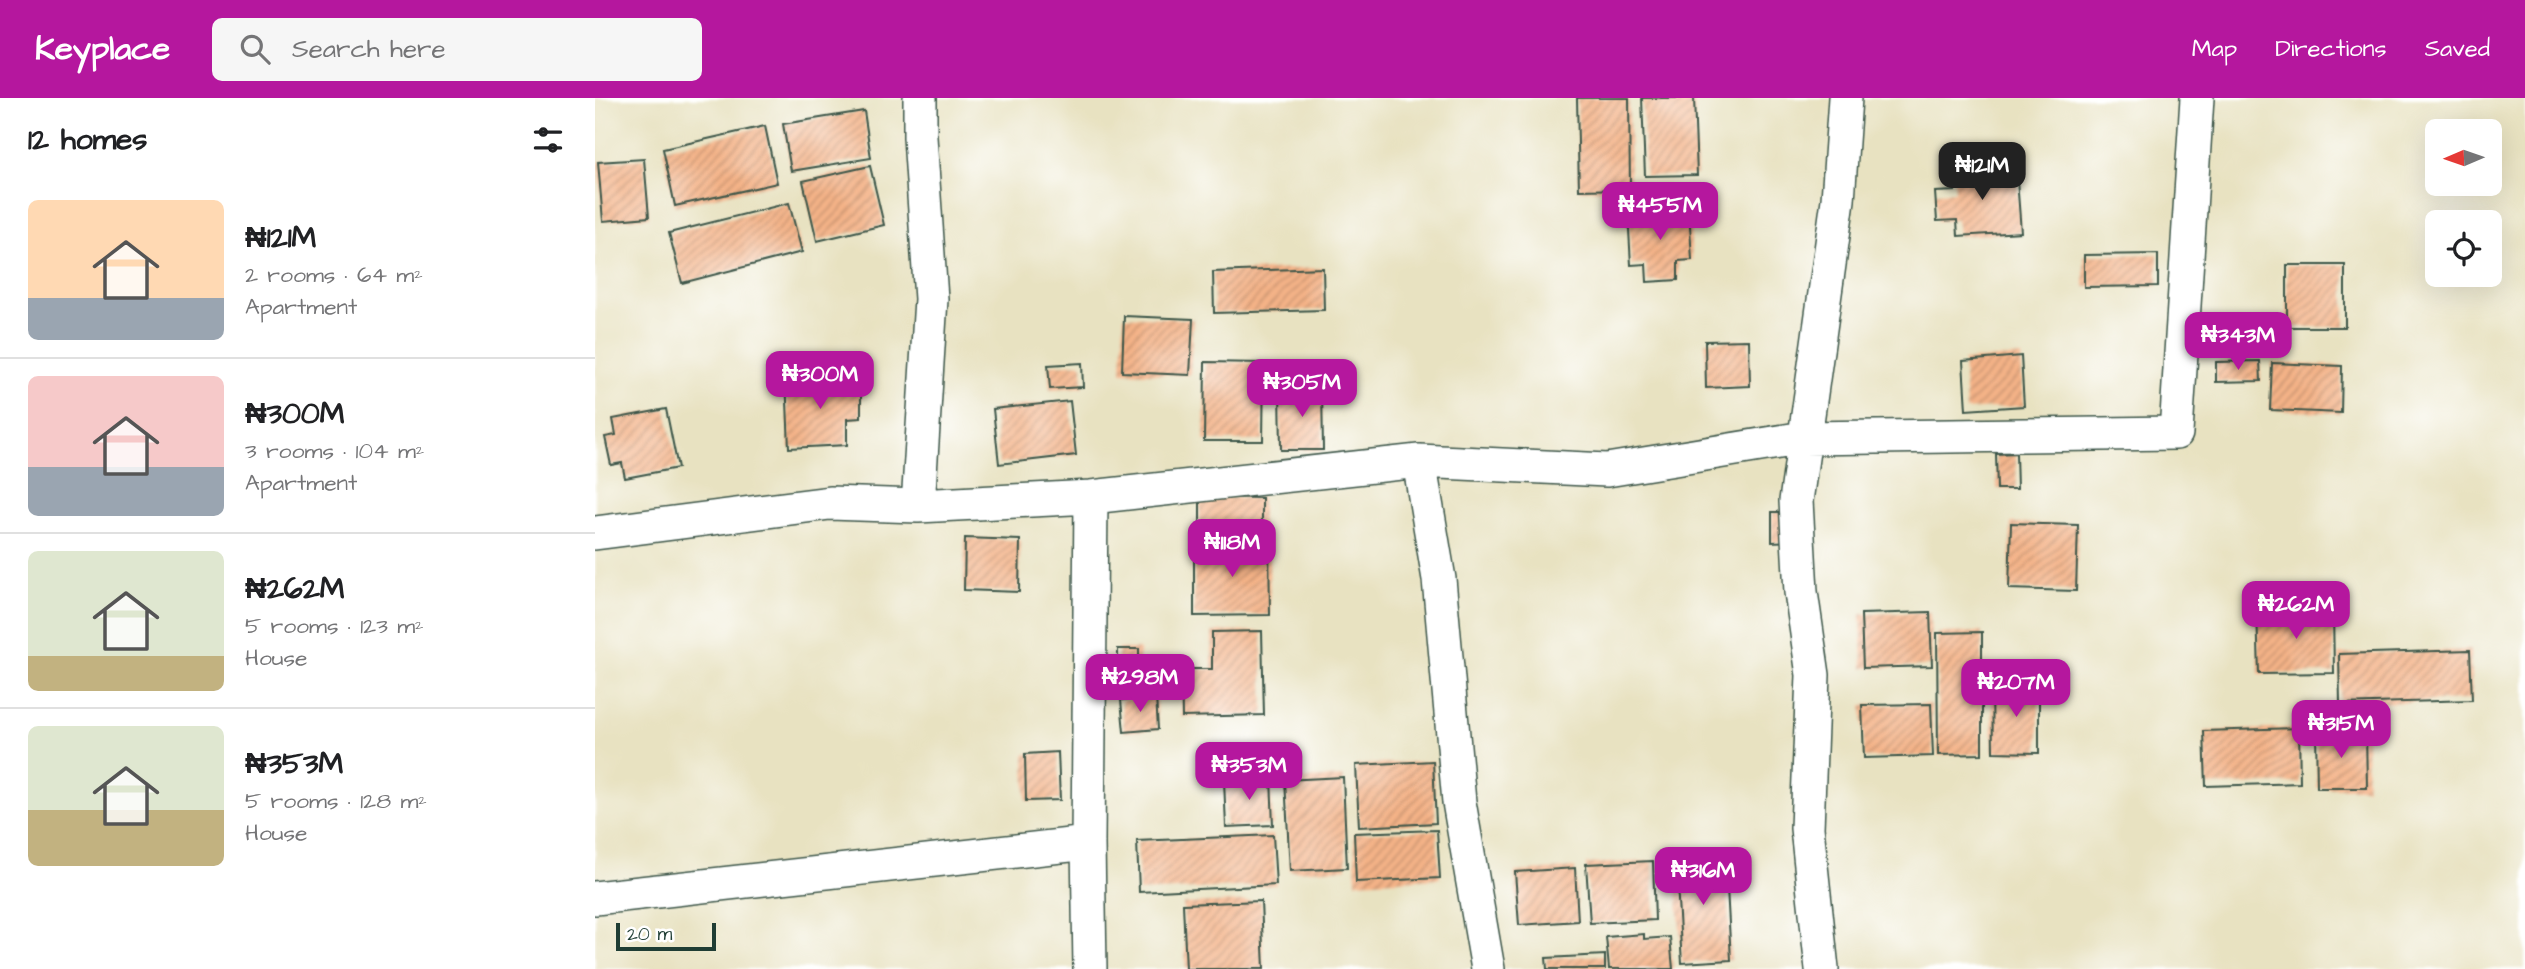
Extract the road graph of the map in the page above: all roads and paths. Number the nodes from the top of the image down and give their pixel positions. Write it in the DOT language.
graph roads {
  1 [pos="920,98"];
  2 [pos="1845,98"];
  3 [pos="2197,98"];
  4 [pos="1804,438"];
  5 [pos="1419,461"];
  6 [pos="1091,497"];
  7 [pos="918,506"];
  8 [pos="595,533"];
  9 [pos="1088,844"];
  10 [pos="595,898"];
  11 [pos="1090,969"];
  12 [pos="1488,969"];
  13 [pos="1822,969"];
  1 -- 7 [label="street"];
  2 -- 4 [label="street"];
  3 -- 4 [label="street"];
  4 -- 5 [label="street"];
  4 -- 13 [label="street"];
  5 -- 6 [label="street"];
  5 -- 12 [label="street"];
  6 -- 7 [label="street"];
  6 -- 9 [label="street"];
  7 -- 8 [label="street"];
  9 -- 10 [label="street"];
  9 -- 11 [label="street"];
}
